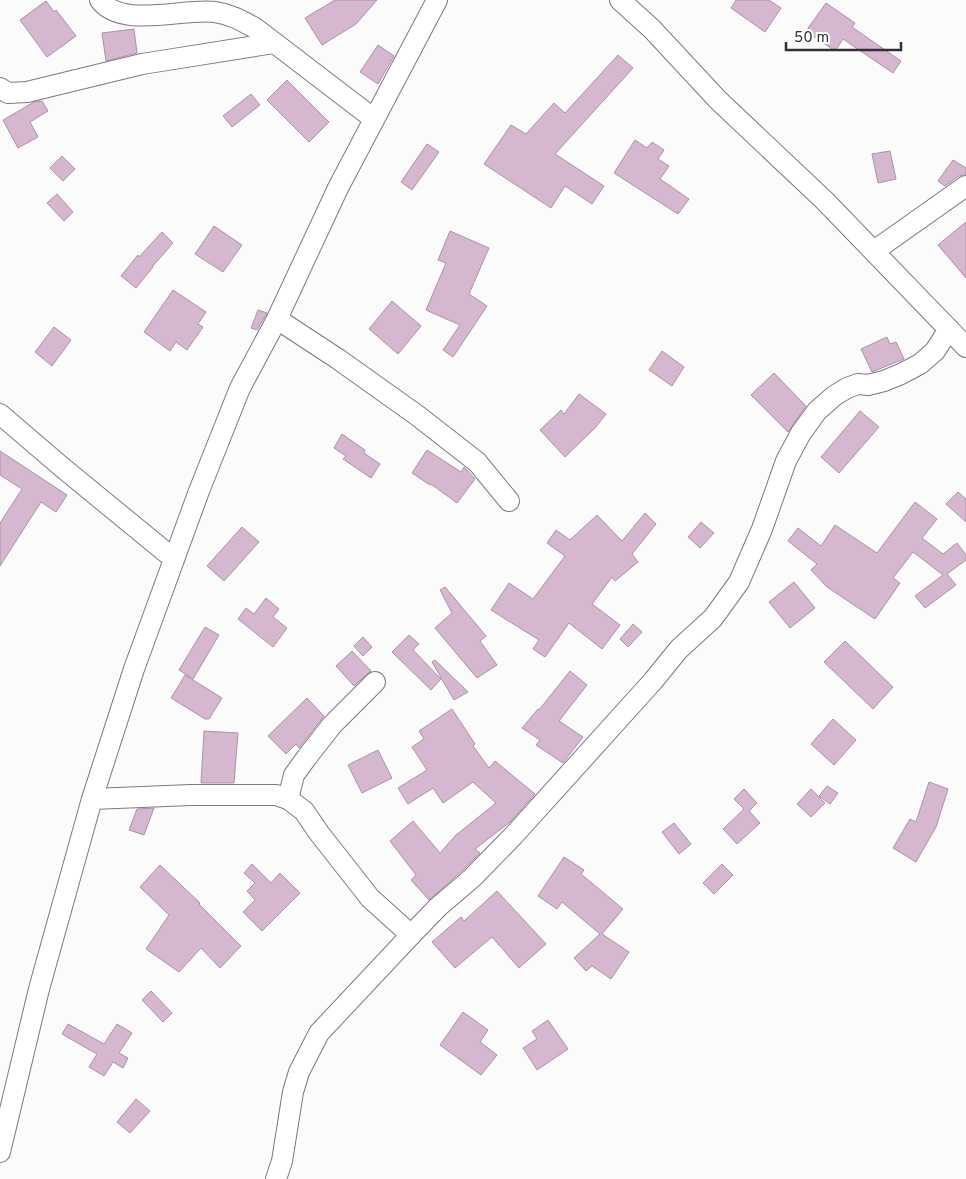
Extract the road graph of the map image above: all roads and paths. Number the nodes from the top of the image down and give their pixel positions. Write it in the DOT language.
graph roads {
  1 [pos="100,0"];
  2 [pos="437,0"];
  3 [pos="620,0"];
  4 [pos="274,43"];
  5 [pos="0,88"];
  6 [pos="374,119"];
  7 [pos="966,186"];
  8 [pos="874,251"];
  9 [pos="276,319"];
  10 [pos="949,329"];
  11 [pos="966,348"];
  12 [pos="0,414"];
  13 [pos="509,502"];
  14 [pos="174,559"];
  15 [pos="374,682"];
  16 [pos="92,799"];
  17 [pos="288,799"];
  18 [pos="411,935"];
  19 [pos="0,1152"];
  20 [pos="276,1179"];
  1 -- 4 [label="street"];
  2 -- 6 [label="street"];
  3 -- 8 [label="street"];
  4 -- 5 [label="street"];
  4 -- 6 [label="street"];
  6 -- 9 [label="street"];
  7 -- 8 [label="street"];
  8 -- 10 [label="street"];
  9 -- 13 [label="street"];
  9 -- 14 [label="street"];
  10 -- 11 [label="street"];
  10 -- 18 [label="street"];
  12 -- 14 [label="street"];
  14 -- 16 [label="street"];
  15 -- 17 [label="street"];
  16 -- 17 [label="street"];
  16 -- 19 [label="street"];
  17 -- 18 [label="street"];
  18 -- 20 [label="street"];
}
